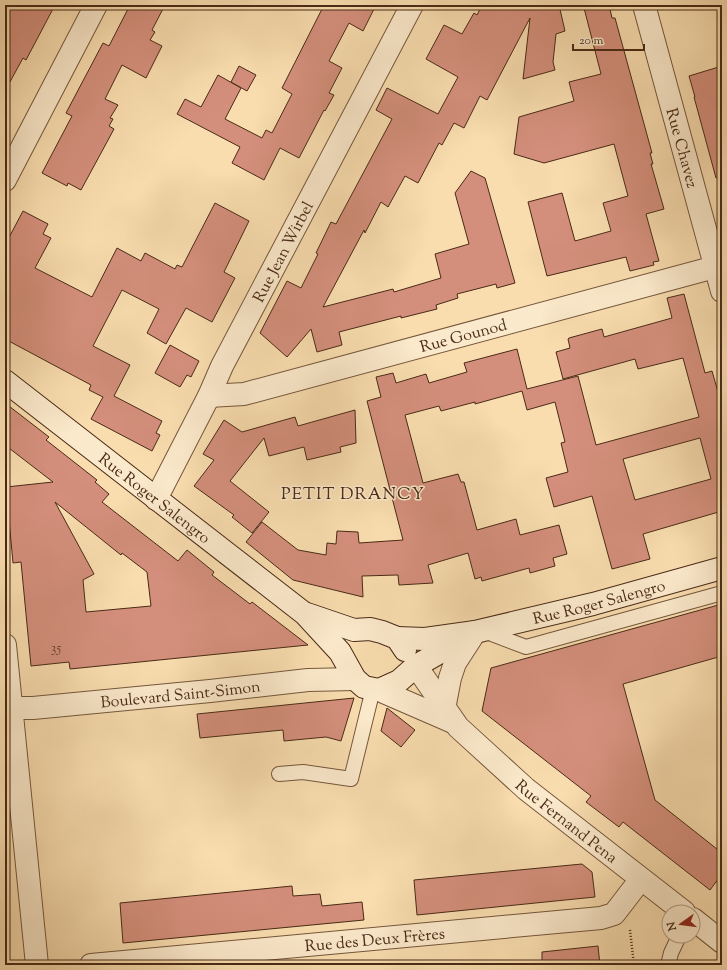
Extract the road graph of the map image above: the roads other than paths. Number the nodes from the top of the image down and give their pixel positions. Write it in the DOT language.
graph roads {
  1 [pos="96,5"];
  2 [pos="412,5"];
  3 [pos="644,5"];
  4 [pos="5,180"];
  5 [pos="715,267"];
  6 [pos="722,291"];
  7 [pos="5,381"];
  8 [pos="209,396"];
  9 [pos="156,499"];
  10 [pos="722,568"];
  11 [pos="722,593"];
  12 [pos="305,614"];
  13 [pos="354,630"];
  14 [pos="479,631"];
  15 [pos="397,638"];
  16 [pos="5,645"];
  17 [pos="340,652"];
  18 [pos="416,666"];
  19 [pos="355,679"];
  20 [pos="376,690"];
  21 [pos="8,708"];
  22 [pos="450,716"];
  23 [pos="279,774"];
  24 [pos="641,879"];
  25 [pos="674,904"];
  26 [pos="701,925"];
  27 [pos="722,942"];
  28 [pos="675,944"];
  29 [pos="38,965"];
  30 [pos="91,965"];
  31 [pos="668,965"];
  1 -- 4 [label="street"];
  2 -- 8 [label="street, Rue Jean Wirbel"];
  3 -- 5 [label="street, Rue Chavez"];
  5 -- 6 [label="street, Rue Chavez"];
  5 -- 8 [label="street, Rue Gounod"];
  7 -- 9 [label="street, Rue Roger Salengro"];
  8 -- 9 [label="street, Rue Jean Wirbel"];
  9 -- 12 [label="street, Rue Roger Salengro"];
  10 -- 14 [label="street, Rue Roger Salengro"];
  11 -- 14 [label="lane"];
  12 -- 13 [label="street, Rue Roger Salengro"];
  12 -- 17 [label="street, Rue Roger Salengro"];
  13 -- 15 [label="street"];
  13 -- 17 [label="street"];
  14 -- 15 [label="street, Rue Roger Salengro"];
  14 -- 18 [label="street, Rue Roger Salengro"];
  14 -- 22 [label="street"];
  15 -- 18 [label="street"];
  16 -- 21 [label="street"];
  17 -- 19 [label="street"];
  18 -- 20 [label="street"];
  18 -- 22 [label="street, Rue Fernand Pena"];
  19 -- 20 [label="street"];
  19 -- 21 [label="street, Boulevard Saint-Simon"];
  20 -- 22 [label="street, Rue Fernand Pena"];
  20 -- 23 [label="lane"];
  21 -- 29 [label="street"];
  22 -- 24 [label="street, Rue Fernand Pena"];
  24 -- 25 [label="street, Rue Fernand Pena"];
  24 -- 30 [label="street, Rue des Deux Frères"];
  26 -- 27 [label="street"];
  28 -- 31 [label="lane"];
}
